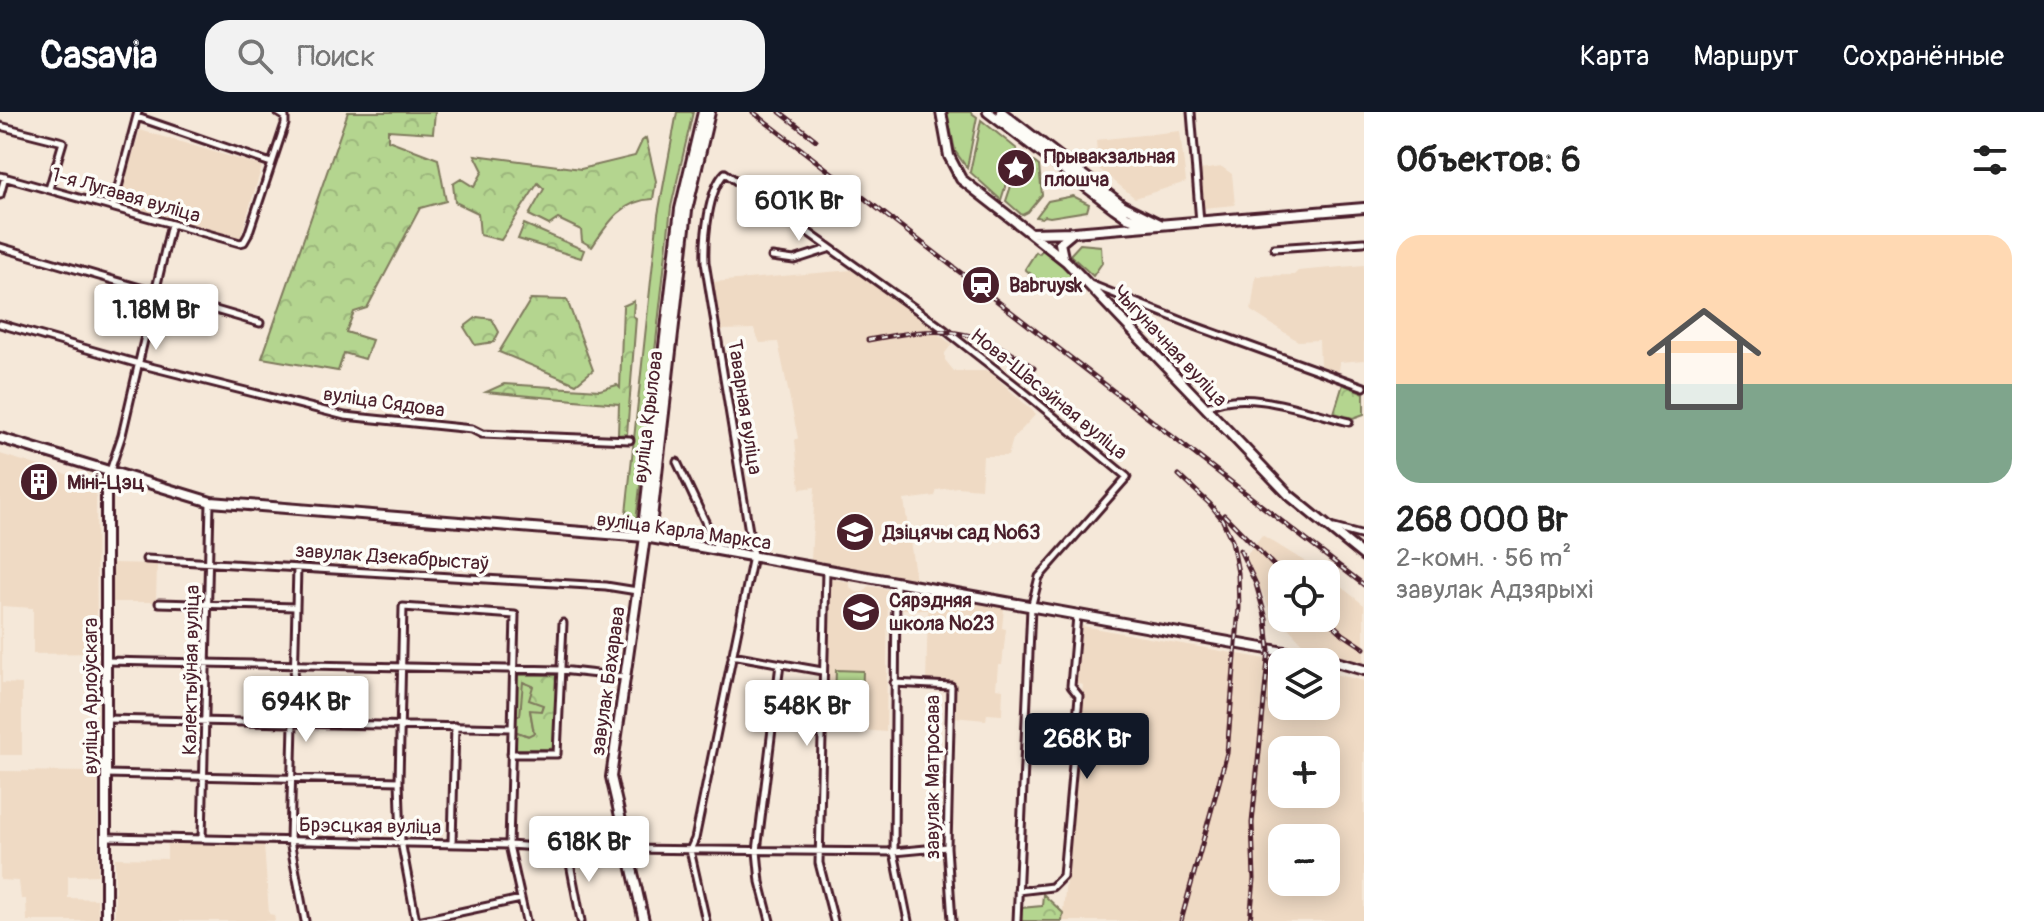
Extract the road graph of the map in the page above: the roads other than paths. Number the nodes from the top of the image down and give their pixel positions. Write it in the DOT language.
graph roads {
  1 [pos="277,112"];
  2 [pos="703,112"];
  3 [pos="710,112"];
  4 [pos="941,112"];
  5 [pos="988,112"];
  6 [pos="1001,112"];
  7 [pos="1191,112"];
  8 [pos="138,115"];
  9 [pos="0,126"];
  10 [pos="271,163"];
  11 [pos="693,164"];
  12 [pos="2,176"];
  13 [pos="49,189"];
  14 [pos="0,195"];
  15 [pos="113,206"];
  16 [pos="1114,208"];
  17 [pos="1364,208"];
  18 [pos="1200,222"];
  19 [pos="171,224"];
  20 [pos="1161,224"];
  21 [pos="1108,229"];
  22 [pos="1074,232"];
  23 [pos="1030,233"];
  24 [pos="1364,242"];
  25 [pos="0,247"];
  26 [pos="829,248"];
  27 [pos="1274,248"];
  28 [pos="772,257"];
  29 [pos="1066,261"];
  30 [pos="1089,284"];
  31 [pos="155,292"];
  32 [pos="1115,294"];
  33 [pos="1108,304"];
  34 [pos="260,323"];
  35 [pos="0,324"];
  36 [pos="951,336"];
  37 [pos="139,364"];
  38 [pos="1364,387"];
  39 [pos="1206,408"];
  40 [pos="1349,422"];
  41 [pos="0,438"];
  42 [pos="630,440"];
  43 [pos="677,462"];
  44 [pos="110,471"];
  45 [pos="211,502"];
  46 [pos="1328,527"];
  47 [pos="1364,536"];
  48 [pos="645,537"];
  49 [pos="718,550"];
  50 [pos="753,556"];
  51 [pos="1364,556"];
  52 [pos="146,559"];
  53 [pos="208,561"];
  54 [pos="297,567"];
  55 [pos="826,569"];
  56 [pos="896,583"];
  57 [pos="637,591"];
  58 [pos="159,603"];
  59 [pos="207,605"];
  60 [pos="295,607"];
  61 [pos="1031,608"];
  62 [pos="1077,616"];
  63 [pos="563,623"];
  64 [pos="732,655"];
  65 [pos="106,661"];
  66 [pos="206,662"];
  67 [pos="293,663"];
  68 [pos="780,664"];
  69 [pos="402,666"];
  70 [pos="513,669"];
  71 [pos="561,670"];
  72 [pos="1364,670"];
  73 [pos="822,671"];
  74 [pos="624,677"];
  75 [pos="894,683"];
  76 [pos="106,719"];
  77 [pos="206,719"];
  78 [pos="292,722"];
  79 [pos="400,725"];
  80 [pos="455,726"];
  81 [pos="511,728"];
  82 [pos="511,754"];
  83 [pos="106,774"];
  84 [pos="205,776"];
  85 [pos="290,778"];
  86 [pos="399,781"];
  87 [pos="106,837"];
  88 [pos="202,839"];
  89 [pos="290,841"];
  90 [pos="401,841"];
  91 [pos="452,843"];
  92 [pos="509,845"];
  93 [pos="947,847"];
  94 [pos="690,850"];
  95 [pos="757,851"];
  96 [pos="630,852"];
  97 [pos="819,852"];
  98 [pos="894,852"];
  99 [pos="568,853"];
  100 [pos="1018,891"];
  101 [pos="521,899"];
  102 [pos="106,921"];
  103 [pos="305,921"];
  104 [pos="417,921"];
  105 [pos="526,921"];
  106 [pos="581,921"];
  107 [pos="644,921"];
  108 [pos="706,921"];
  109 [pos="770,921"];
  110 [pos="834,921"];
  111 [pos="908,921"];
  112 [pos="952,921"];
  113 [pos="1017,921"];
  1 -- 10 [label="street"];
  2 -- 11 [label="main road, вуліца Крылова"];
  3 -- 11 [label="main road, вуліца Крылова"];
  4 -- 23 [label="main road, Чыгуначная вуліца"];
  5 -- 16 [label="main road"];
  6 -- 20 [label="main road"];
  7 -- 18 [label="street"];
  8 -- 10 [label="street"];
  8 -- 15 [label="street"];
  9 -- 13 [label="street"];
  10 -- 19 [label="street, 1-я Лугавая вуліца"];
  11 -- 48 [label="main road, вуліца Крылова"];
  12 -- 13 [label="street, 1-я Лугавая вуліца"];
  12 -- 14 [label="street"];
  13 -- 15 [label="street, 1-я Лугавая вуліца"];
  15 -- 19 [label="street, 1-я Лугавая вуліца"];
  16 -- 20 [label="main road"];
  16 -- 21 [label="main road"];
  17 -- 18 [label="main road"];
  18 -- 20 [label="main road"];
  19 -- 31 [label="street"];
  20 -- 21 [label="main road"];
  21 -- 22 [label="main road"];
  22 -- 23 [label="main road"];
  22 -- 29 [label="main road"];
  23 -- 29 [label="main road, Чыгуначная вуліца"];
  24 -- 27 [label="street"];
  25 -- 31 [label="street"];
  26 -- 28 [label="street"];
  26 -- 36 [label="street, Таварная вуліца"];
  26 -- 50 [label="street, Таварная вуліца"];
  29 -- 30 [label="main road, Чыгуначная вуліца"];
  30 -- 32 [label="street"];
  30 -- 33 [label="main road, Чыгуначная вуліца"];
  31 -- 34 [label="street"];
  31 -- 37 [label="street"];
  32 -- 33 [label="street"];
  32 -- 38 [label="street"];
  33 -- 39 [label="main road, Чыгуначная вуліца"];
  35 -- 37 [label="street, вуліца Сядова"];
  36 -- 61 [label="street, Нова-Шасэйная вуліца"];
  37 -- 42 [label="street, вуліца Сядова"];
  37 -- 44 [label="street"];
  39 -- 40 [label="street"];
  39 -- 46 [label="main road, Чыгуначная вуліца"];
  41 -- 44 [label="main road, вуліца Карла Маркса"];
  43 -- 49 [label="street"];
  44 -- 45 [label="main road, вуліца Карла Маркса"];
  44 -- 65 [label="main road, вуліца Арлоўскага"];
  45 -- 48 [label="main road, вуліца Карла Маркса"];
  45 -- 53 [label="street, Калектыўная вуліца"];
  46 -- 47 [label="street, Чыгуначная вуліца"];
  46 -- 51 [label="main road, Чыгуначная вуліца"];
  48 -- 49 [label="main road, вуліца Карла Маркса"];
  48 -- 57 [label="main road, завулак Бахарава"];
  49 -- 50 [label="main road, вуліца Карла Маркса"];
  50 -- 55 [label="main road, вуліца Карла Маркса"];
  50 -- 64 [label="street, Таварная вуліца"];
  52 -- 53 [label="street, завулак Дзекабрыстаў"];
  53 -- 54 [label="street, завулак Дзекабрыстаў"];
  53 -- 59 [label="street, Калектыўная вуліца"];
  54 -- 57 [label="street, завулак Дзекабрыстаў"];
  54 -- 60 [label="street"];
  55 -- 56 [label="main road, вуліца Карла Маркса"];
  55 -- 73 [label="street"];
  56 -- 61 [label="main road, вуліца Карла Маркса"];
  56 -- 75 [label="street"];
  57 -- 74 [label="main road, завулак Бахарава"];
  58 -- 59 [label="street"];
  59 -- 60 [label="street"];
  59 -- 66 [label="street, Калектыўная вуліца"];
  60 -- 67 [label="street"];
  61 -- 62 [label="main road, вуліца Карла Маркса"];
  61 -- 100 [label="street"];
  62 -- 72 [label="main road, вуліца Карла Маркса"];
  62 -- 100 [label="street"];
  63 -- 71 [label="street"];
  64 -- 68 [label="street"];
  64 -- 94 [label="street, Таварная вуліца"];
  65 -- 66 [label="street"];
  65 -- 76 [label="main road, вуліца Арлоўскага"];
  66 -- 67 [label="street"];
  66 -- 77 [label="street, Калектыўная вуліца"];
  67 -- 69 [label="street"];
  67 -- 78 [label="street"];
  68 -- 73 [label="street"];
  68 -- 95 [label="street"];
  69 -- 70 [label="street"];
  69 -- 70 [label="street"];
  69 -- 79 [label="street"];
  70 -- 71 [label="street"];
  70 -- 81 [label="street"];
  71 -- 74 [label="street"];
  71 -- 82 [label="street"];
  73 -- 97 [label="street"];
  74 -- 96 [label="main road, завулак Бахарава"];
  75 -- 93 [label="street, завулак Матросава"];
  75 -- 98 [label="street"];
  76 -- 77 [label="street"];
  76 -- 83 [label="main road, вуліца Арлоўскага"];
  77 -- 78 [label="street"];
  77 -- 84 [label="street, Калектыўная вуліца"];
  78 -- 79 [label="street"];
  78 -- 85 [label="street"];
  79 -- 80 [label="street"];
  79 -- 86 [label="street"];
  80 -- 81 [label="street"];
  80 -- 91 [label="street"];
  81 -- 82 [label="street"];
  82 -- 92 [label="street"];
  83 -- 84 [label="street"];
  83 -- 87 [label="main road, вуліца Арлоўскага"];
  84 -- 85 [label="street"];
  84 -- 88 [label="street, Калектыўная вуліца"];
  85 -- 86 [label="street"];
  85 -- 89 [label="street"];
  86 -- 90 [label="street"];
  87 -- 88 [label="street, Брэсцкая вуліца"];
  87 -- 102 [label="main road, вуліца Арлоўскага"];
  88 -- 89 [label="street, Брэсцкая вуліца"];
  89 -- 90 [label="street, Брэсцкая вуліца"];
  89 -- 103 [label="street"];
  90 -- 91 [label="street, Брэсцкая вуліца"];
  90 -- 104 [label="street"];
  91 -- 92 [label="street, Брэсцкая вуліца"];
  92 -- 99 [label="street, Брэсцкая вуліца"];
  92 -- 101 [label="street"];
  93 -- 98 [label="street, Брэсцкая вуліца"];
  93 -- 112 [label="street, завулак Матросава"];
  94 -- 95 [label="street, Брэсцкая вуліца"];
  94 -- 96 [label="street, Брэсцкая вуліца"];
  94 -- 108 [label="street, Таварная вуліца"];
  95 -- 97 [label="street, Брэсцкая вуліца"];
  95 -- 109 [label="street"];
  96 -- 99 [label="street, Брэсцкая вуліца"];
  96 -- 107 [label="main road, завулак Бахарава"];
  97 -- 98 [label="street, Брэсцкая вуліца"];
  97 -- 110 [label="street"];
  98 -- 111 [label="street"];
  99 -- 106 [label="street"];
  100 -- 113 [label="street"];
  101 -- 104 [label="street"];
  101 -- 105 [label="street"];
}
